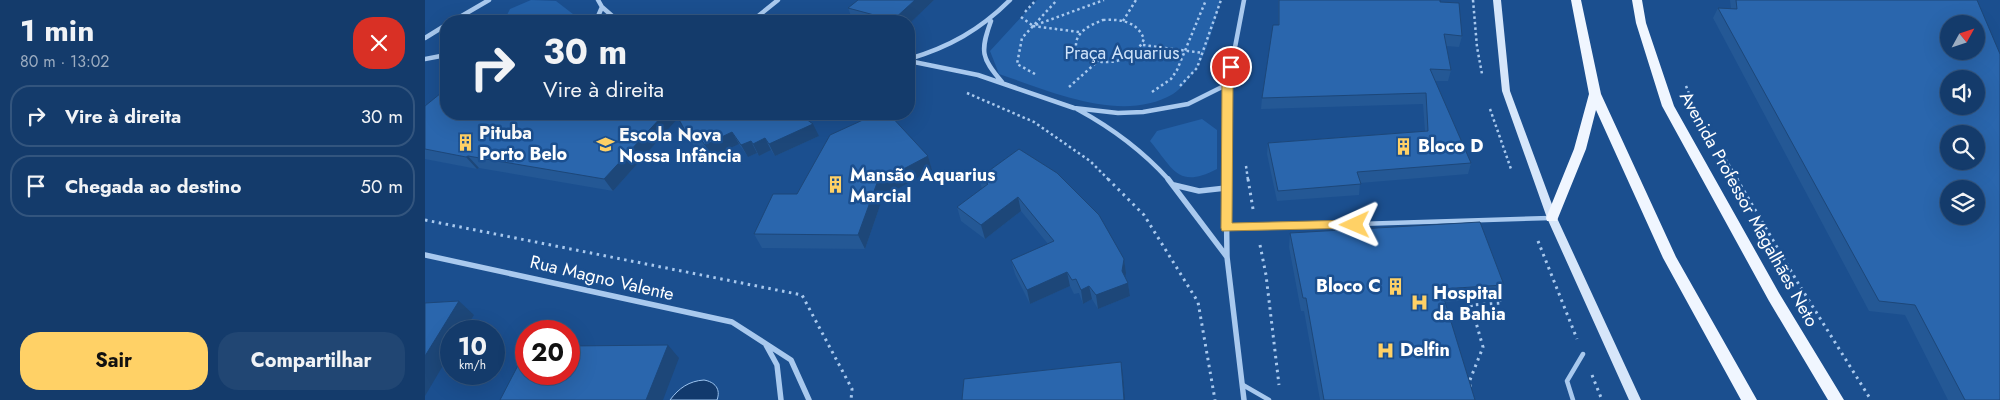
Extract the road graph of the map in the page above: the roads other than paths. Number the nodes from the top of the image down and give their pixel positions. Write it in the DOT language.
graph roads {
  1 [pos="489,0"];
  2 [pos="597,0"];
  3 [pos="778,0"];
  4 [pos="1010,0"];
  5 [pos="1244,0"];
  6 [pos="1497,0"];
  7 [pos="1576,0"];
  8 [pos="1637,0"];
  9 [pos="602,7"];
  10 [pos="463,15"];
  11 [pos="599,15"];
  12 [pos="611,15"];
  13 [pos="759,15"];
  14 [pos="991,21"];
  15 [pos="440,29"];
  16 [pos="425,38"];
  17 [pos="440,56"];
  18 [pos="915,58"];
  19 [pos="425,59"];
  20 [pos="915,61"];
  21 [pos="1002,82"];
  22 [pos="1227,84"];
  23 [pos="1595,94"];
  24 [pos="1074,108"];
  25 [pos="1174,185"];
  26 [pos="1226,188"];
  27 [pos="1552,218"];
  28 [pos="1227,228"];
  29 [pos="425,254"];
  30 [pos="1227,257"];
  31 [pos="766,344"];
  32 [pos="1583,354"];
  33 [pos="1242,385"];
  34 [pos="781,400"];
  35 [pos="809,400"];
  36 [pos="1244,400"];
  37 [pos="1269,400"];
  38 [pos="1573,400"];
  39 [pos="1635,400"];
  40 [pos="1749,400"];
  41 [pos="1836,400"];
  1 -- 10 [label="street"];
  2 -- 9 [label="street"];
  3 -- 13 [label="street"];
  4 -- 14 [label="street"];
  5 -- 22 [label="street"];
  6 -- 27 [label="main road"];
  7 -- 23 [label="main road"];
  8 -- 41 [label="main road, Avenida Professor Magalhães Neto"];
  9 -- 11 [label="street"];
  9 -- 12 [label="street"];
  14 -- 18 [label="street"];
  14 -- 21 [label="street"];
  15 -- 16 [label="street"];
  17 -- 19 [label="street"];
  20 -- 21 [label="street"];
  21 -- 24 [label="street"];
  22 -- 24 [label="street"];
  22 -- 26 [label="street"];
  23 -- 27 [label="main road"];
  23 -- 40 [label="main road"];
  24 -- 25 [label="street"];
  25 -- 26 [label="street"];
  25 -- 30 [label="street"];
  26 -- 28 [label="street"];
  27 -- 28 [label="lane"];
  27 -- 39 [label="main road"];
  28 -- 30 [label="street"];
  29 -- 31 [label="street, Rua Magno Valente"];
  30 -- 33 [label="street"];
  31 -- 34 [label="street"];
  31 -- 35 [label="street, Rua Magno Valente"];
  32 -- 38 [label="lane"];
  33 -- 36 [label="street"];
  33 -- 37 [label="lane"];
}
